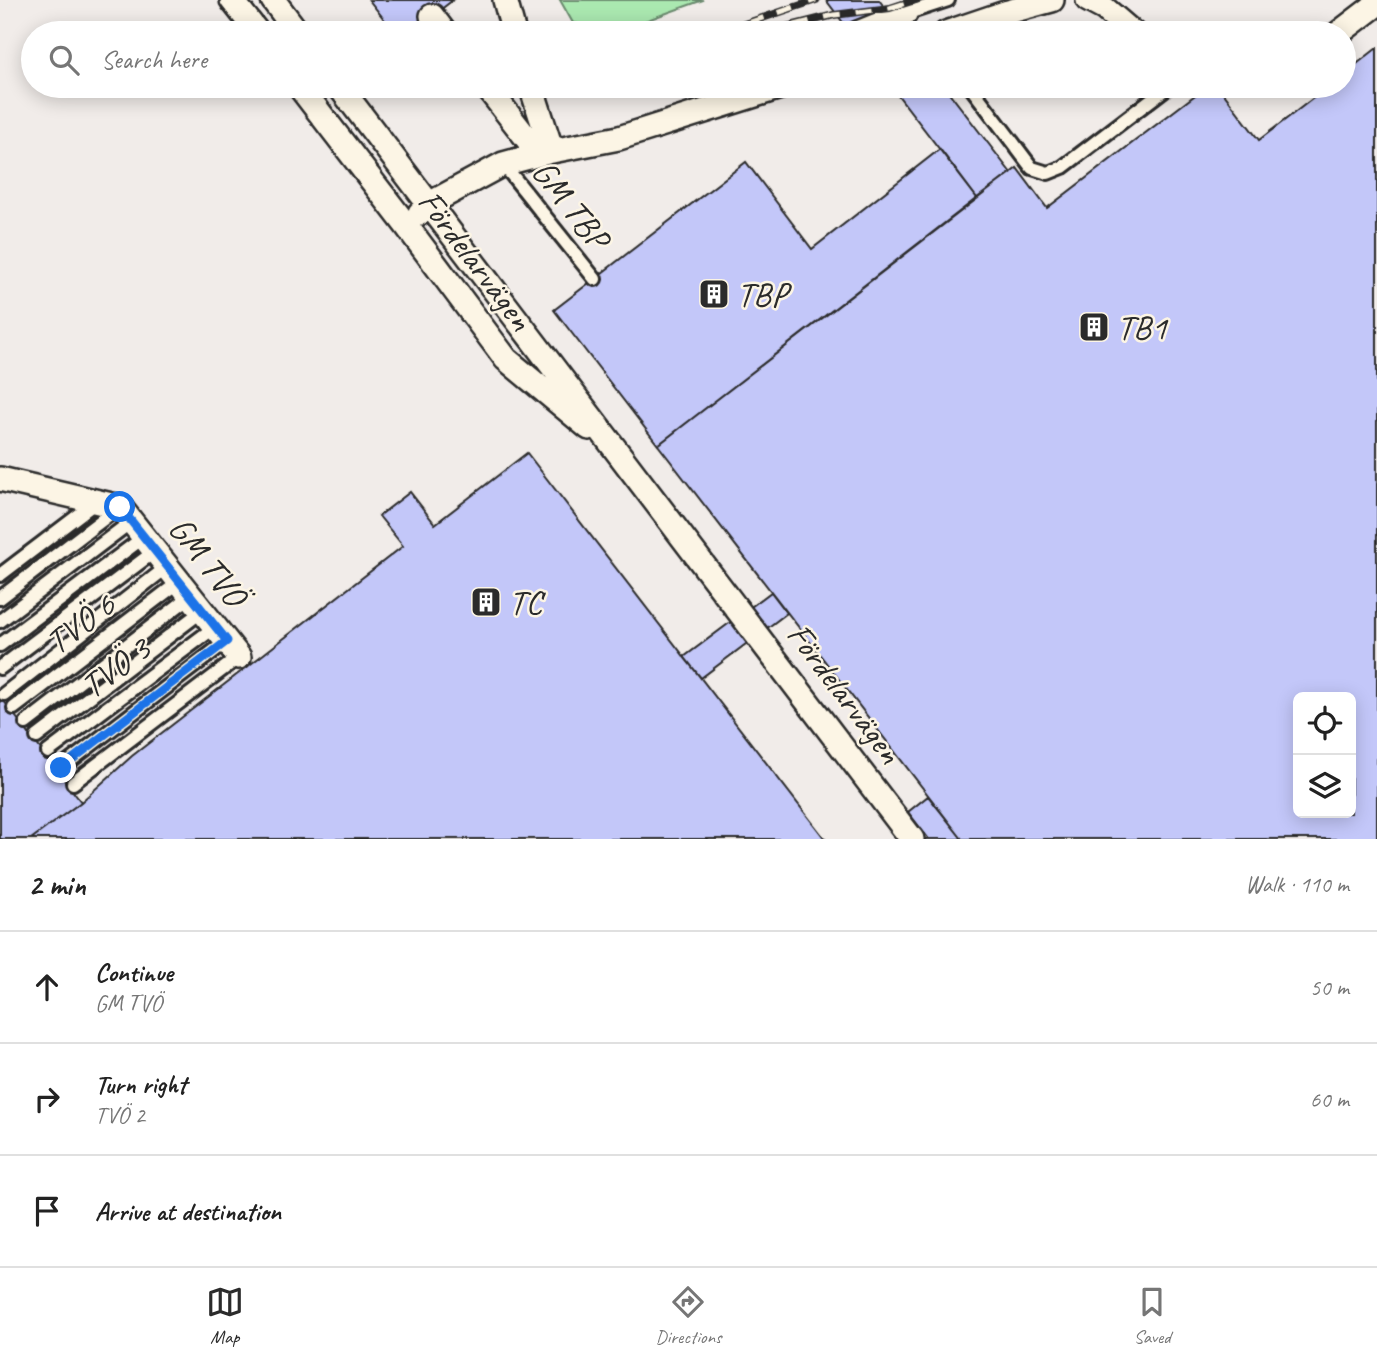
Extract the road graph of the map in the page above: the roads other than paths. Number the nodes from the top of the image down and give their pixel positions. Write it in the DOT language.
graph roads {
  1 [pos="232,0"];
  2 [pos="273,0"];
  3 [pos="505,0"];
  4 [pos="948,0"];
  5 [pos="1052,0"];
  6 [pos="1088,0"];
  7 [pos="1374,13"];
  8 [pos="905,14"];
  9 [pos="249,21"];
  10 [pos="289,21"];
  11 [pos="511,21"];
  12 [pos="888,21"];
  13 [pos="981,21"];
  14 [pos="1119,21"];
  15 [pos="1356,23"];
  16 [pos="308,98"];
  17 [pos="348,98"];
  18 [pos="497,98"];
  19 [pos="534,98"];
  20 [pos="740,98"];
  21 [pos="979,98"];
  22 [pos="1157,98"];
  23 [pos="545,153"];
  24 [pos="503,164"];
  25 [pos="429,204"];
  26 [pos="406,225"];
  27 [pos="594,279"];
  28 [pos="621,455"];
  29 [pos="0,479"];
  30 [pos="96,502"];
  31 [pos="0,575"];
  32 [pos="179,581"];
  33 [pos="0,598"];
  34 [pos="0,621"];
  35 [pos="0,645"];
  36 [pos="0,668"];
  37 [pos="4,694"];
  38 [pos="14,708"];
  39 [pos="26,723"];
  40 [pos="37,737"];
  41 [pos="48,752"];
  42 [pos="61,768"];
  43 [pos="73,783"];
  44 [pos="912,839"];
  1 -- 9 [label="street"];
  2 -- 10 [label="street"];
  3 -- 11 [label="street"];
  4 -- 8 [label="lane"];
  5 -- 13 [label="street"];
  6 -- 14 [label="street"];
  7 -- 15 [label="street"];
  8 -- 12 [label="street"];
  16 -- 26 [label="street, Fördelarvägen"];
  17 -- 25 [label="street, Fördelarvägen"];
  18 -- 23 [label="street"];
  19 -- 23 [label="street"];
  20 -- 23 [label="street"];
  21 -- 22 [label="lane"];
  23 -- 24 [label="street"];
  24 -- 25 [label="street"];
  24 -- 27 [label="lane, GM TBP"];
  25 -- 26 [label="street"];
  25 -- 28 [label="street, Fördelarvägen"];
  26 -- 28 [label="street, Fördelarvägen"];
  28 -- 44 [label="street, Fördelarvägen"];
  29 -- 30 [label="street, GM TVÖ"];
  30 -- 31 [label="lane"];
  30 -- 32 [label="street, GM TVÖ"];
  32 -- 33 [label="lane"];
  32 -- 34 [label="lane"];
  32 -- 35 [label="lane"];
  32 -- 36 [label="lane"];
  32 -- 37 [label="lane"];
  32 -- 38 [label="lane, TVÖ 6"];
  32 -- 39 [label="lane"];
  32 -- 40 [label="lane"];
  32 -- 41 [label="lane, TVÖ 3"];
  32 -- 42 [label="lane"];
  32 -- 43 [label="lane"];
}
